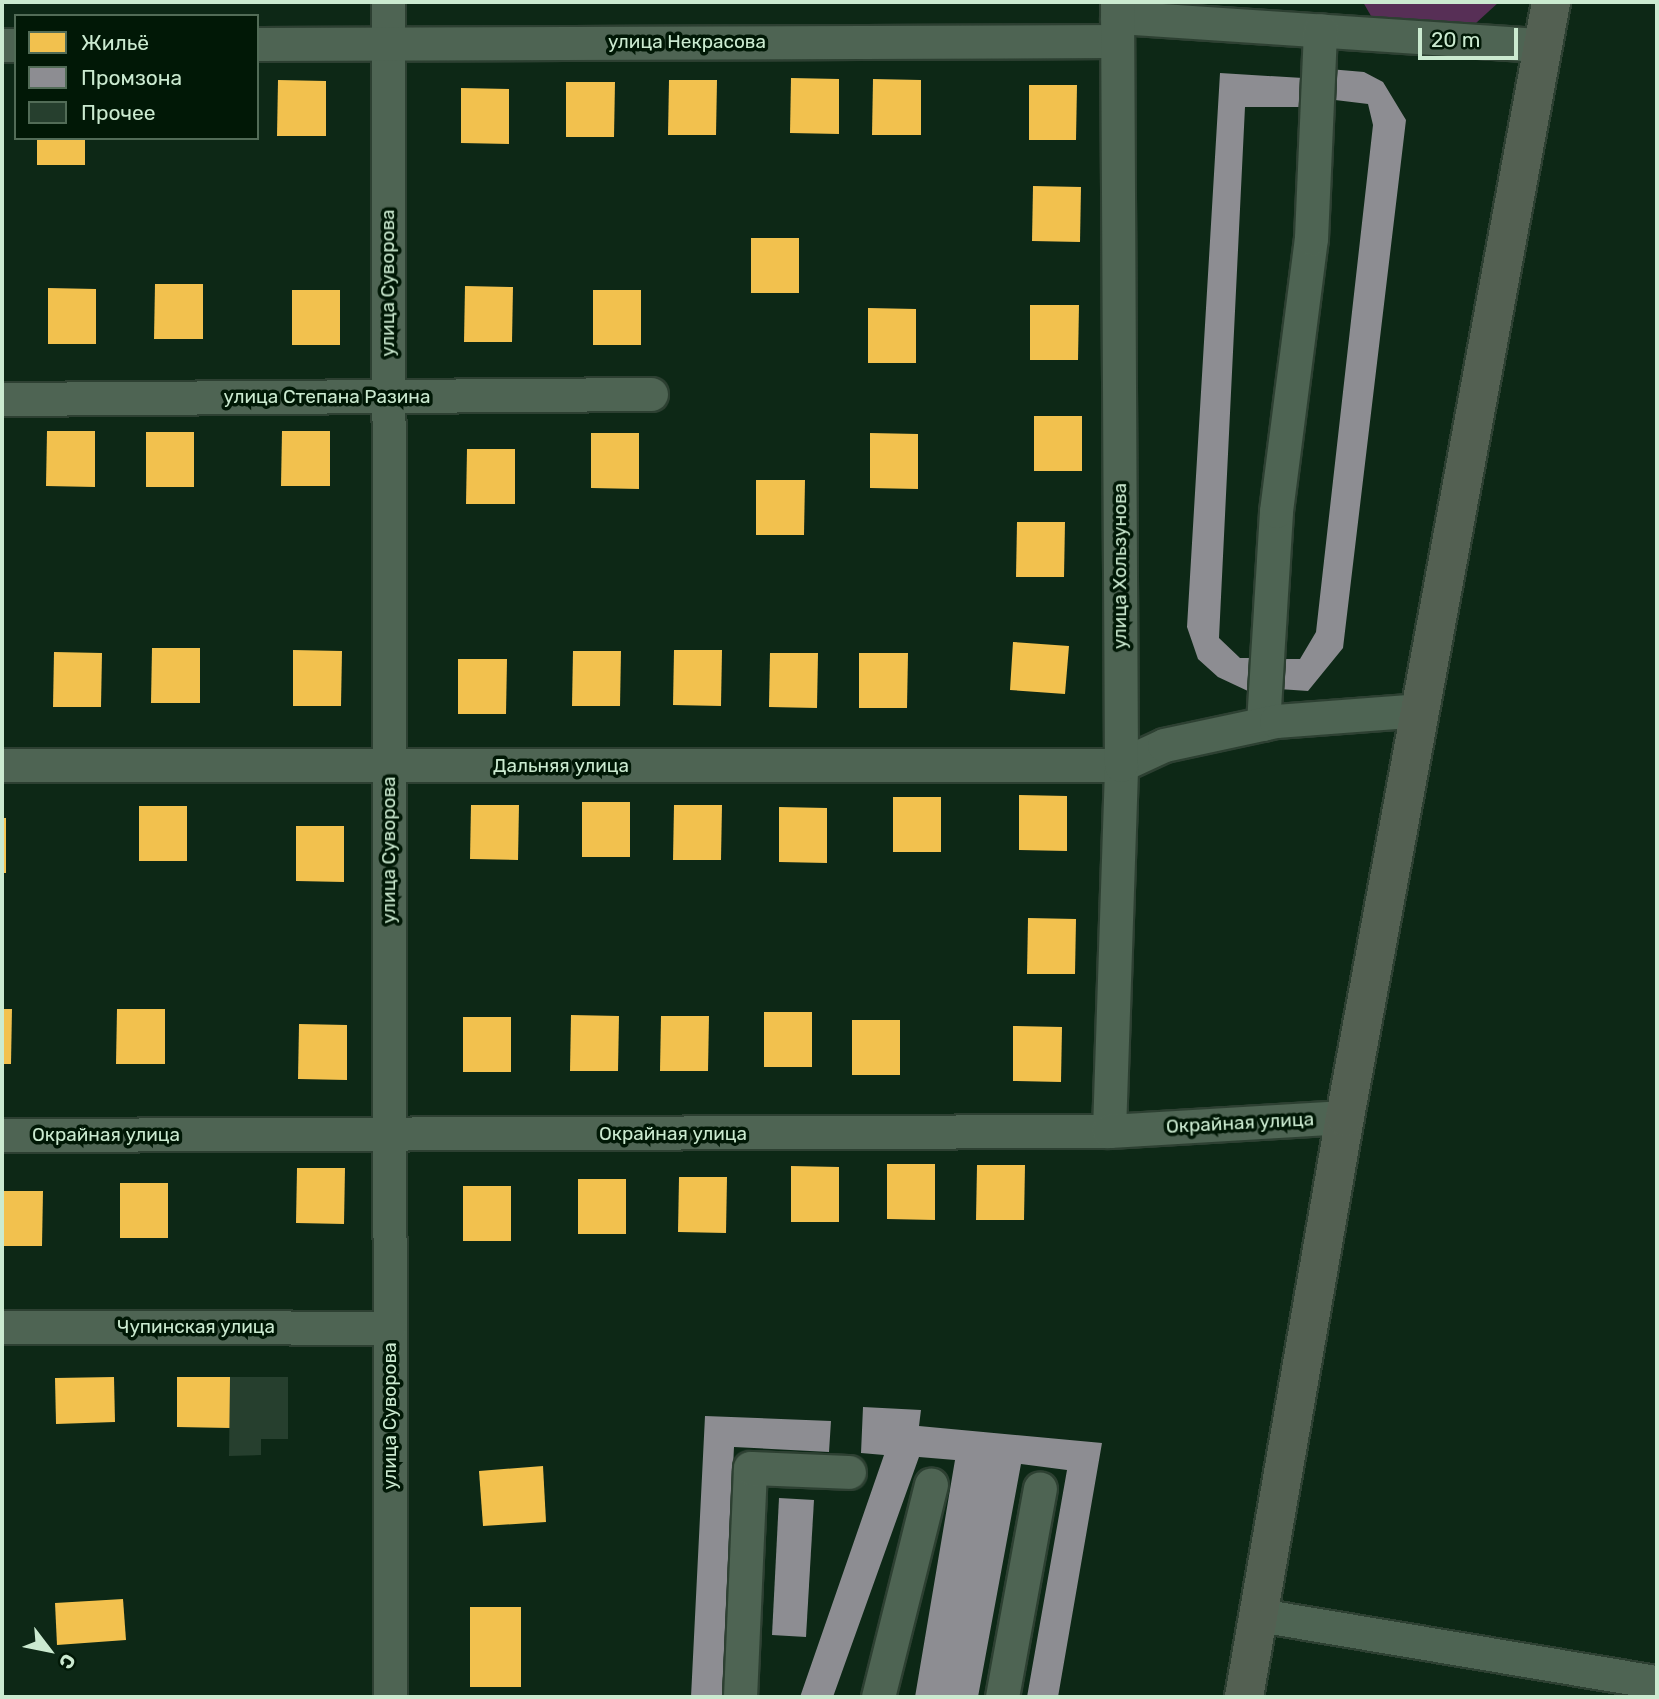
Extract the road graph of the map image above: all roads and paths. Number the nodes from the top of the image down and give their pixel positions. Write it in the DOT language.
graph roads {
  1 [pos="388,2"];
  2 [pos="1551,2"];
  3 [pos="1117,20"];
  4 [pos="1337,21"];
  5 [pos="259,44"];
  6 [pos="388,44"];
  7 [pos="1544,45"];
  8 [pos="651,394"];
  9 [pos="388,396"];
  10 [pos="2,399"];
  11 [pos="1422,710"];
  12 [pos="1263,724"];
  13 [pos="2,765"];
  14 [pos="1121,765"];
  15 [pos="388,766"];
  16 [pos="1345,1117"];
  17 [pos="1109,1131"];
  18 [pos="2,1135"];
  19 [pos="389,1136"];
  20 [pos="2,1327"];
  21 [pos="389,1328"];
  22 [pos="849,1472"];
  23 [pos="931,1484"];
  24 [pos="1040,1488"];
  25 [pos="1259,1615"];
  26 [pos="1657,1682"];
  27 [pos="390,1697"];
  28 [pos="740,1697"];
  29 [pos="878,1697"];
  30 [pos="1002,1697"];
  31 [pos="1244,1697"];
  1 -- 6 [label="street, улица Суворова"];
  2 -- 7 [label="main road"];
  3 -- 4 [label="street, улица Некрасова"];
  3 -- 6 [label="street, улица Некрасова"];
  3 -- 14 [label="street, улица Хользунова"];
  4 -- 7 [label="street, улица Некрасова"];
  4 -- 12 [label="street"];
  5 -- 6 [label="street, улица Некрасова"];
  6 -- 9 [label="street, улица Суворова"];
  7 -- 11 [label="main road"];
  8 -- 9 [label="street, улица Степана Разина"];
  9 -- 10 [label="street, улица Степана Разина"];
  9 -- 15 [label="street, улица Суворова"];
  11 -- 12 [label="street"];
  11 -- 16 [label="main road"];
  12 -- 14 [label="street"];
  13 -- 15 [label="street, Дальняя улица"];
  14 -- 15 [label="street, Дальняя улица"];
  14 -- 17 [label="street, улица Хользунова"];
  15 -- 19 [label="street, улица Суворова"];
  16 -- 17 [label="street, Окрайная улица"];
  16 -- 25 [label="main road"];
  17 -- 19 [label="street, Окрайная улица"];
  18 -- 19 [label="street, Окрайная улица"];
  19 -- 21 [label="street, улица Суворова"];
  20 -- 21 [label="street, Чупинская улица"];
  21 -- 27 [label="street, улица Суворова"];
  22 -- 28 [label="street"];
  23 -- 29 [label="street"];
  24 -- 30 [label="street"];
  25 -- 26 [label="street"];
  25 -- 31 [label="main road"];
}
